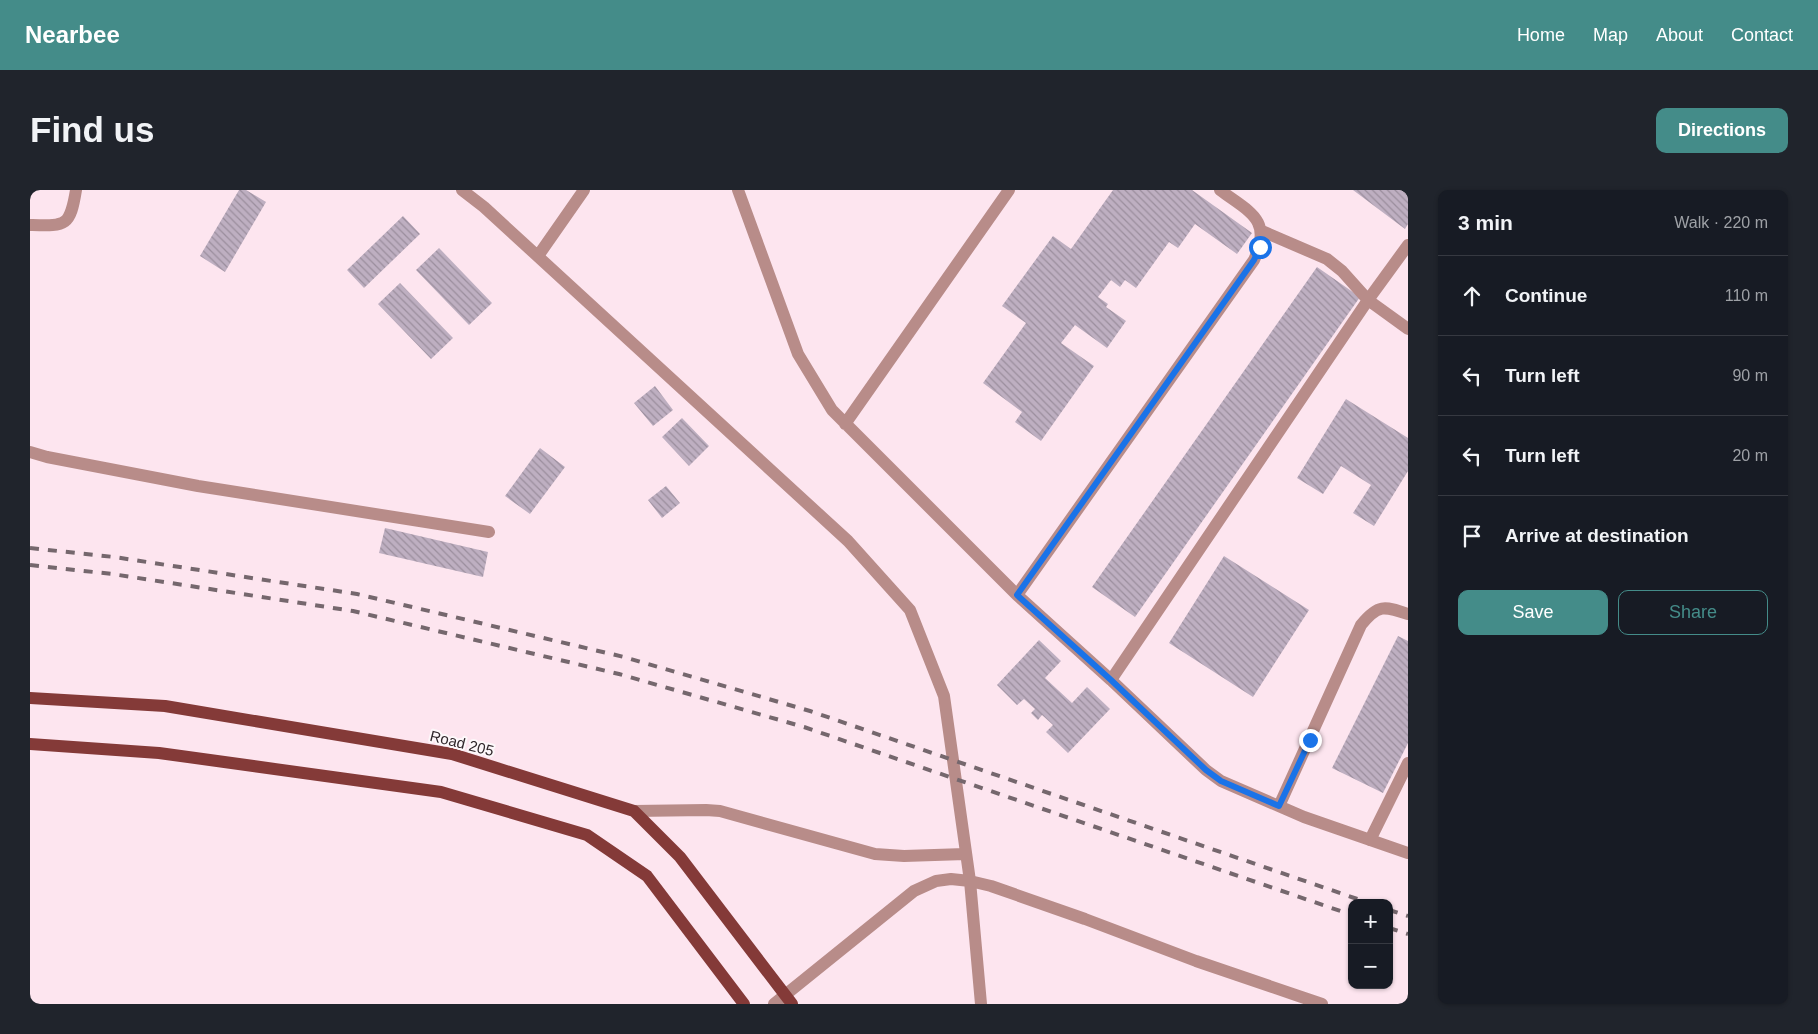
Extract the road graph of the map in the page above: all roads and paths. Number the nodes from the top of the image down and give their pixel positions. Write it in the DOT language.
graph roads {
  1 [pos="76,190"];
  2 [pos="462,190"];
  3 [pos="584,190"];
  4 [pos="738,190"];
  5 [pos="1009,190"];
  6 [pos="1220,190"];
  7 [pos="30,225"];
  8 [pos="1262,231"];
  9 [pos="1408,245"];
  10 [pos="538,256"];
  11 [pos="1368,300"];
  12 [pos="1408,329"];
  13 [pos="845,424"];
  14 [pos="30,452"];
  15 [pos="489,532"];
  16 [pos="1017,595"];
  17 [pos="1408,614"];
  18 [pos="1111,680"];
  19 [pos="30,698"];
  20 [pos="30,744"];
  21 [pos="1408,763"];
  22 [pos="1279,806"];
  23 [pos="634,811"];
  24 [pos="1370,840"];
  25 [pos="1408,853"];
  26 [pos="965,854"];
  27 [pos="970,881"];
  28 [pos="788,1000"];
  29 [pos="744,1004"];
  30 [pos="774,1004"];
  31 [pos="980,1004"];
  32 [pos="1322,1004"];
  1 -- 7 [label="street"];
  2 -- 10 [label="street"];
  3 -- 10 [label="street"];
  4 -- 13 [label="street"];
  5 -- 13 [label="street"];
  6 -- 8 [label="street"];
  8 -- 11 [label="street"];
  8 -- 16 [label="street"];
  9 -- 11 [label="street"];
  10 -- 26 [label="street"];
  11 -- 12 [label="street"];
  11 -- 18 [label="street"];
  13 -- 16 [label="street"];
  14 -- 15 [label="street"];
  16 -- 18 [label="street"];
  17 -- 22 [label="street"];
  18 -- 22 [label="street"];
  19 -- 23 [label="main road, Road 205"];
  20 -- 29 [label="main road"];
  21 -- 24 [label="street"];
  22 -- 24 [label="street"];
  23 -- 26 [label="street"];
  23 -- 28 [label="main road, Road 205"];
  24 -- 25 [label="street"];
  26 -- 27 [label="street"];
  27 -- 28 [label="street"];
  27 -- 31 [label="street"];
  27 -- 32 [label="street"];
  28 -- 30 [label="street"];
}
